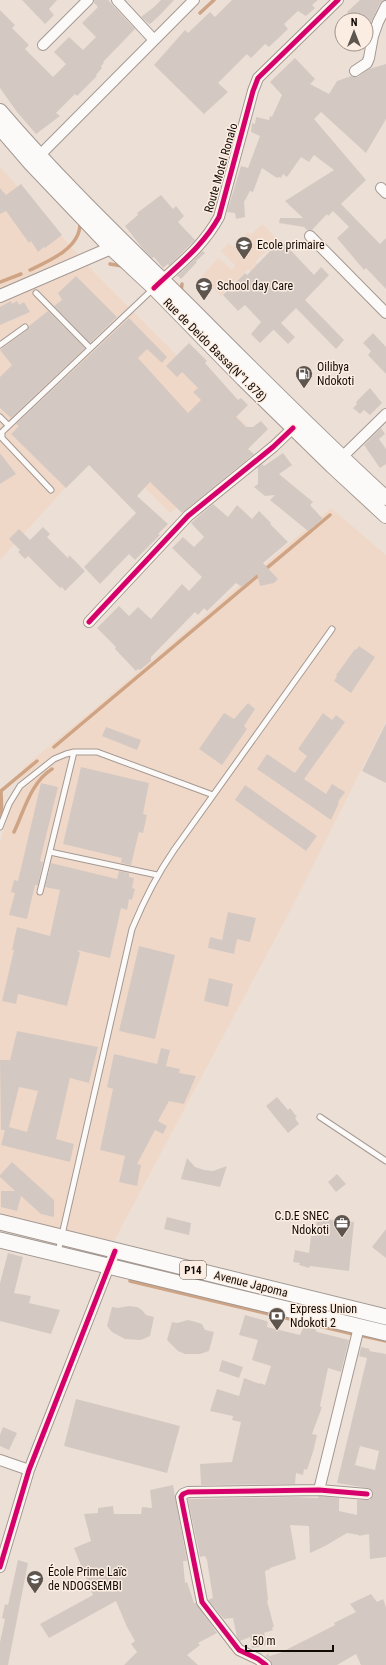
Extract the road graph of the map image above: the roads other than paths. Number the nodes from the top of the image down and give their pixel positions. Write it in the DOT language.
graph roads {
  1 [pos="88,0"];
  2 [pos="117,0"];
  3 [pos="194,0"];
  4 [pos="338,0"];
  5 [pos="386,6"];
  6 [pos="154,40"];
  7 [pos="42,45"];
  8 [pos="355,72"];
  9 [pos="0,111"];
  10 [pos="0,128"];
  11 [pos="39,156"];
  12 [pos="310,236"];
  13 [pos="116,244"];
  14 [pos="158,284"];
  15 [pos="36,293"];
  16 [pos="0,296"];
  17 [pos="386,313"];
  18 [pos="25,327"];
  19 [pos="0,345"];
  20 [pos="90,348"];
  21 [pos="386,414"];
  22 [pos="0,417"];
  23 [pos="8,425"];
  24 [pos="293,428"];
  25 [pos="337,462"];
  26 [pos="51,490"];
  27 [pos="386,498"];
  28 [pos="386,516"];
  29 [pos="89,622"];
  30 [pos="332,629"];
  31 [pos="74,752"];
  32 [pos="213,795"];
  33 [pos="0,827"];
  34 [pos="50,852"];
  35 [pos="157,875"];
  36 [pos="40,892"];
  37 [pos="320,1117"];
  38 [pos="386,1161"];
  39 [pos="0,1222"];
  40 [pos="62,1237"];
  41 [pos="0,1240"];
  42 [pos="115,1251"];
  43 [pos="58,1254"];
  44 [pos="110,1267"];
  45 [pos="386,1317"];
  46 [pos="359,1327"];
  47 [pos="386,1333"];
  48 [pos="0,1460"];
  49 [pos="29,1470"];
  50 [pos="319,1490"];
  51 [pos="367,1494"];
  52 [pos="0,1567"];
  53 [pos="266,1665"];
  1 -- 7 [label="street"];
  2 -- 6 [label="street"];
  3 -- 6 [label="street"];
  4 -- 14 [label="street, Route Motel Ronalo"];
  5 -- 8 [label="street"];
  6 -- 11 [label="street"];
  9 -- 11 [label="main road"];
  10 -- 13 [label="main road, Rue de Deido Bassa(N°1.878)"];
  11 -- 13 [label="main road"];
  12 -- 17 [label="street"];
  13 -- 14 [label="main road, Rue de Deido Bassa(N°1.878)"];
  13 -- 16 [label="street"];
  14 -- 20 [label="lane"];
  14 -- 24 [label="main road, Rue de Deido Bassa(N°1.878)"];
  14 -- 25 [label="main road"];
  15 -- 20 [label="lane"];
  18 -- 19 [label="lane"];
  20 -- 23 [label="lane"];
  21 -- 25 [label="street"];
  22 -- 23 [label="lane"];
  23 -- 26 [label="lane"];
  24 -- 25 [label="main road, Rue de Deido Bassa(N°1.878)"];
  24 -- 29 [label="street"];
  25 -- 27 [label="main road"];
  25 -- 28 [label="main road, Rue de Deido Bassa(N°1.878)"];
  30 -- 32 [label="lane"];
  31 -- 32 [label="lane"];
  31 -- 33 [label="lane"];
  31 -- 34 [label="lane"];
  32 -- 35 [label="lane"];
  34 -- 35 [label="lane"];
  34 -- 36 [label="lane"];
  35 -- 40 [label="lane"];
  37 -- 38 [label="lane"];
  39 -- 40 [label="main road, Avenue Japoma / P14"];
  40 -- 42 [label="main road, Avenue Japoma / P14"];
  40 -- 43 [label="lane"];
  41 -- 43 [label="main road, Avenue Japoma / P14"];
  42 -- 44 [label="street"];
  42 -- 45 [label="main road, Avenue Japoma / P14"];
  43 -- 44 [label="main road, Avenue Japoma / P14"];
  44 -- 46 [label="main road, Avenue Japoma / P14"];
  44 -- 49 [label="street"];
  46 -- 47 [label="main road, Avenue Japoma / P14"];
  46 -- 50 [label="street"];
  48 -- 49 [label="street"];
  49 -- 52 [label="street"];
  50 -- 51 [label="street"];
  50 -- 53 [label="street"];
}
